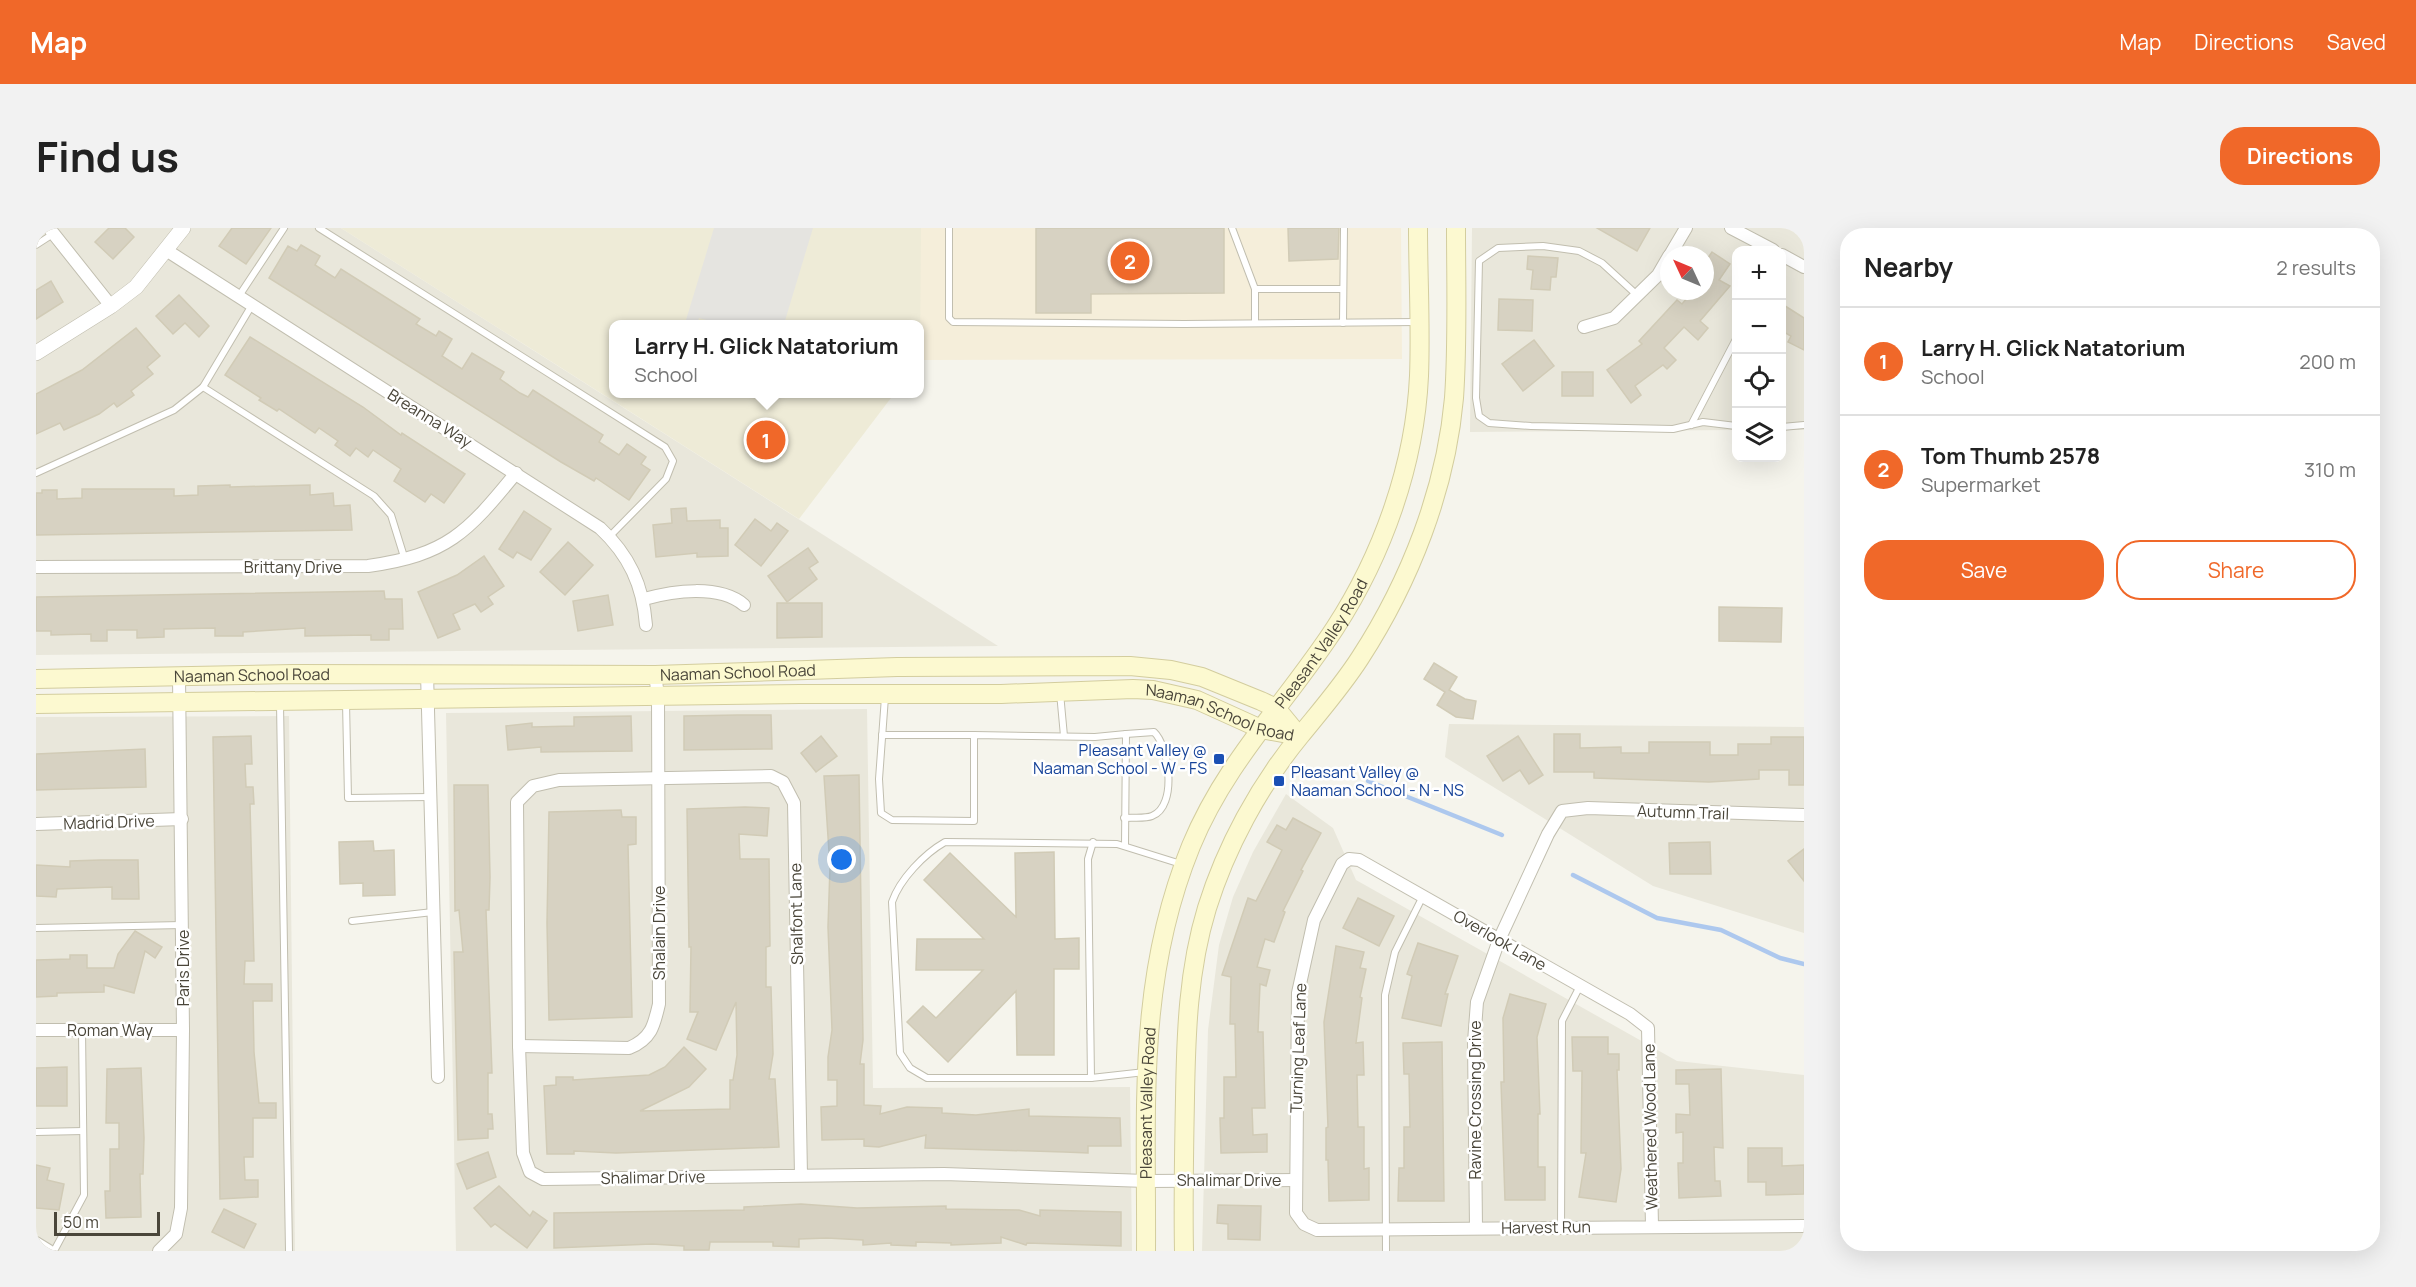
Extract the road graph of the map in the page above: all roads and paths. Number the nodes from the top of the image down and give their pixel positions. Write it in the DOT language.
graph roads {
  1 [pos="183,228"];
  2 [pos="284,228"];
  3 [pos="319,228"];
  4 [pos="949,228"];
  5 [pos="1232,228"];
  6 [pos="1344,228"];
  7 [pos="1418,228"];
  8 [pos="1456,228"];
  9 [pos="1686,228"];
  10 [pos="1731,228"];
  11 [pos="52,230"];
  12 [pos="36,245"];
  13 [pos="1675,246"];
  14 [pos="1765,246"];
  15 [pos="166,250"];
  16 [pos="1786,257"];
  17 [pos="1804,267"];
  18 [pos="1660,272"];
  19 [pos="1255,289"];
  20 [pos="1343,289"];
  21 [pos="1638,295"];
  22 [pos="239,296"];
  23 [pos="253,305"];
  24 [pos="111,306"];
  25 [pos="1343,322"];
  26 [pos="1419,322"];
  27 [pos="1255,323"];
  28 [pos="1584,327"];
  29 [pos="1732,348"];
  30 [pos="36,353"];
  31 [pos="203,387"];
  32 [pos="1690,424"];
  33 [pos="1732,425"];
  34 [pos="1804,425"];
  35 [pos="1786,427"];
  36 [pos="36,473"];
  37 [pos="516,473"];
  38 [pos="609,537"];
  39 [pos="405,561"];
  40 [pos="36,567"];
  41 [pos="644,599"];
  42 [pos="744,605"];
  43 [pos="646,625"];
  44 [pos="427,673"];
  45 [pos="655,675"];
  46 [pos="179,677"];
  47 [pos="36,679"];
  48 [pos="1060,692"];
  49 [pos="885,694"];
  50 [pos="658,695"];
  51 [pos="429,698"];
  52 [pos="346,699"];
  53 [pos="280,700"];
  54 [pos="179,702"];
  55 [pos="36,704"];
  56 [pos="1276,708"];
  57 [pos="1261,729"];
  58 [pos="1126,734"];
  59 [pos="882,735"];
  60 [pos="974,735"];
  61 [pos="1064,736"];
  62 [pos="1299,736"];
  63 [pos="658,777"];
  64 [pos="431,797"];
  65 [pos="1562,811"];
  66 [pos="1804,815"];
  67 [pos="1124,818"];
  68 [pos="182,819"];
  69 [pos="36,824"];
  70 [pos="1093,843"];
  71 [pos="1125,846"];
  72 [pos="1349,859"];
  73 [pos="1184,865"];
  74 [pos="1423,896"];
  75 [pos="434,912"];
  76 [pos="351,921"];
  77 [pos="183,925"];
  78 [pos="36,928"];
  79 [pos="1499,940"];
  80 [pos="1580,986"];
  81 [pos="1648,1028"];
  82 [pos="36,1030"];
  83 [pos="82,1030"];
  84 [pos="183,1030"];
  85 [pos="519,1046"];
  86 [pos="1147,1072"];
  87 [pos="438,1077"];
  88 [pos="1091,1078"];
  89 [pos="83,1131"];
  90 [pos="36,1132"];
  91 [pos="801,1175"];
  92 [pos="1183,1180"];
  93 [pos="1296,1180"];
  94 [pos="1146,1181"];
  95 [pos="1296,1213"];
  96 [pos="1652,1226"];
  97 [pos="1804,1226"];
  98 [pos="1561,1227"];
  99 [pos="1476,1228"];
  100 [pos="1386,1229"];
  101 [pos="36,1244"];
  102 [pos="51,1251"];
  103 [pos="159,1251"];
  104 [pos="290,1251"];
  105 [pos="1146,1251"];
  106 [pos="1184,1251"];
  107 [pos="1386,1251"];
  1 -- 15 [label="street"];
  2 -- 22 [label="lane"];
  3 -- 38 [label="lane"];
  4 -- 27 [label="lane"];
  5 -- 19 [label="lane"];
  6 -- 20 [label="lane"];
  7 -- 26 [label="main road, Pleasant Valley Road"];
  8 -- 62 [label="main road"];
  9 -- 13 [label="street"];
  10 -- 14 [label="street"];
  11 -- 12 [label="lane"];
  11 -- 24 [label="street"];
  15 -- 22 [label="street, Breanna Way"];
  15 -- 24 [label="street"];
  16 -- 17 [label="street"];
  18 -- 21 [label="street"];
  19 -- 20 [label="lane"];
  19 -- 27 [label="lane"];
  20 -- 25 [label="lane"];
  21 -- 28 [label="street"];
  21 -- 32 [label="lane"];
  22 -- 23 [label="street, Breanna Way"];
  23 -- 31 [label="lane"];
  23 -- 37 [label="street, Breanna Way"];
  24 -- 30 [label="street"];
  25 -- 26 [label="lane"];
  25 -- 27 [label="lane"];
  26 -- 56 [label="main road, Pleasant Valley Road"];
  29 -- 32 [label="lane"];
  31 -- 36 [label="lane"];
  31 -- 39 [label="lane"];
  32 -- 33 [label="lane"];
  34 -- 35 [label="lane"];
  37 -- 38 [label="street, Breanna Way"];
  37 -- 39 [label="street, Brittany Drive"];
  38 -- 41 [label="street, Breanna Way"];
  39 -- 40 [label="street, Brittany Drive"];
  41 -- 42 [label="street"];
  41 -- 43 [label="street, Breanna Way"];
  44 -- 45 [label="main road, Naaman School Road"];
  44 -- 46 [label="main road, Naaman School Road"];
  44 -- 51 [label="street"];
  45 -- 50 [label="street"];
  45 -- 56 [label="main road, Naaman School Road"];
  46 -- 47 [label="main road, Naaman School Road"];
  46 -- 54 [label="street, Paris Drive"];
  48 -- 49 [label="main road, Naaman School Road"];
  48 -- 57 [label="main road, Naaman School Road"];
  48 -- 61 [label="lane"];
  49 -- 50 [label="main road, Naaman School Road"];
  49 -- 59 [label="lane"];
  50 -- 51 [label="main road, Naaman School Road"];
  50 -- 63 [label="street, Shalain Drive"];
  51 -- 52 [label="main road, Naaman School Road"];
  51 -- 64 [label="street"];
  52 -- 53 [label="main road, Naaman School Road"];
  52 -- 64 [label="lane"];
  53 -- 54 [label="main road, Naaman School Road"];
  53 -- 104 [label="lane"];
  54 -- 55 [label="main road, Naaman School Road"];
  54 -- 68 [label="street, Paris Drive"];
  56 -- 57 [label="main road, Pleasant Valley Road"];
  56 -- 62 [label="main road, Naaman School Road"];
  57 -- 62 [label="main road, Naaman School Road"];
  57 -- 73 [label="main road, Pleasant Valley Road"];
  58 -- 61 [label="lane"];
  58 -- 67 [label="lane"];
  58 -- 67 [label="lane"];
  59 -- 60 [label="lane"];
  59 -- 60 [label="lane"];
  60 -- 61 [label="lane"];
  62 -- 92 [label="main road"];
  63 -- 85 [label="street, Shalimar Drive"];
  63 -- 85 [label="street, Shalain Drive"];
  63 -- 91 [label="street, Shalfont Lane"];
  64 -- 75 [label="street"];
  65 -- 66 [label="street, Autumn Trail"];
  65 -- 79 [label="street, Ravine Crossing Drive"];
  67 -- 71 [label="lane"];
  68 -- 69 [label="street, Madrid Drive"];
  68 -- 77 [label="street, Paris Drive"];
  70 -- 71 [label="lane"];
  70 -- 88 [label="lane"];
  70 -- 88 [label="lane"];
  71 -- 73 [label="lane"];
  72 -- 74 [label="street, Overlook Lane"];
  72 -- 93 [label="street, Turning Leaf Lane"];
  73 -- 86 [label="main road, Pleasant Valley Road"];
  74 -- 79 [label="street, Overlook Lane"];
  74 -- 100 [label="lane"];
  75 -- 76 [label="lane"];
  75 -- 87 [label="street"];
  77 -- 78 [label="lane"];
  77 -- 84 [label="street, Paris Drive"];
  79 -- 80 [label="street, Overlook Lane"];
  79 -- 99 [label="street, Ravine Crossing Drive"];
  80 -- 81 [label="street, Overlook Lane"];
  80 -- 98 [label="lane"];
  81 -- 96 [label="street, Weathered Wood Lane"];
  82 -- 83 [label="street, Roman Way"];
  83 -- 84 [label="street, Roman Way"];
  83 -- 89 [label="lane"];
  84 -- 103 [label="street, Paris Drive"];
  85 -- 91 [label="street, Shalimar Drive"];
  86 -- 88 [label="lane"];
  86 -- 94 [label="main road, Pleasant Valley Road"];
  89 -- 90 [label="lane"];
  89 -- 102 [label="lane"];
  91 -- 94 [label="street, Shalimar Drive"];
  92 -- 93 [label="street, Shalimar Drive"];
  92 -- 94 [label="street, Shalimar Drive"];
  92 -- 106 [label="main road"];
  93 -- 95 [label="street, Turning Leaf Lane"];
  94 -- 105 [label="main road, Pleasant Valley Road"];
  95 -- 100 [label="street, Harvest Run"];
  96 -- 97 [label="street, Harvest Run"];
  96 -- 98 [label="street, Harvest Run"];
  98 -- 99 [label="street, Harvest Run"];
  99 -- 100 [label="street, Harvest Run"];
  100 -- 107 [label="lane"];
  101 -- 102 [label="street"];
}
